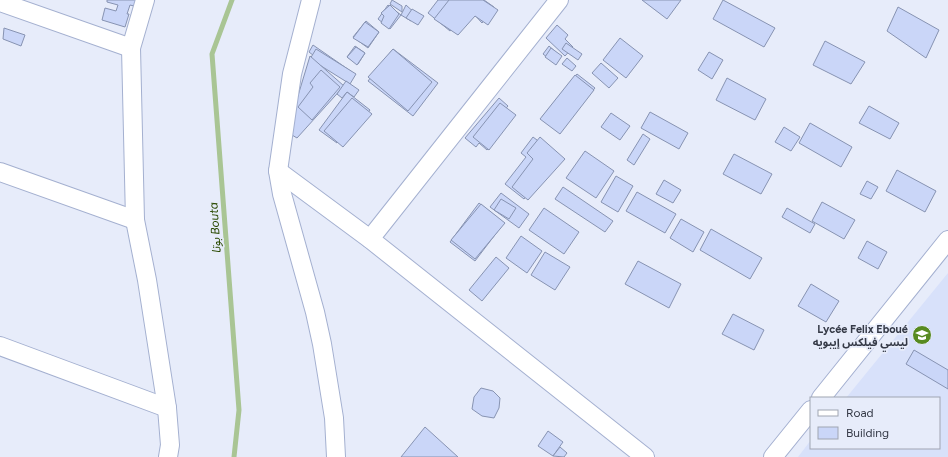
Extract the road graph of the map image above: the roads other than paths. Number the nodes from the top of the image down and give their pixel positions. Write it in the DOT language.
graph roads {
  1 [pos="145,0"];
  2 [pos="311,0"];
  3 [pos="559,0"];
  4 [pos="0,2"];
  5 [pos="131,48"];
  6 [pos="0,172"];
  7 [pos="278,172"];
  8 [pos="135,220"];
  9 [pos="370,239"];
  10 [pos="948,240"];
  11 [pos="0,346"];
  12 [pos="822,397"];
  13 [pos="167,408"];
  14 [pos="810,411"];
  15 [pos="168,457"];
  16 [pos="336,457"];
  17 [pos="645,457"];
  18 [pos="773,457"];
  1 -- 5 [label="street"];
  2 -- 7 [label="street"];
  3 -- 9 [label="street"];
  4 -- 5 [label="street"];
  5 -- 8 [label="street"];
  6 -- 8 [label="street"];
  7 -- 9 [label="street"];
  7 -- 16 [label="street"];
  8 -- 13 [label="street"];
  9 -- 17 [label="street"];
  10 -- 12 [label="street"];
  11 -- 13 [label="street"];
  13 -- 15 [label="street"];
  14 -- 18 [label="street"];
}
